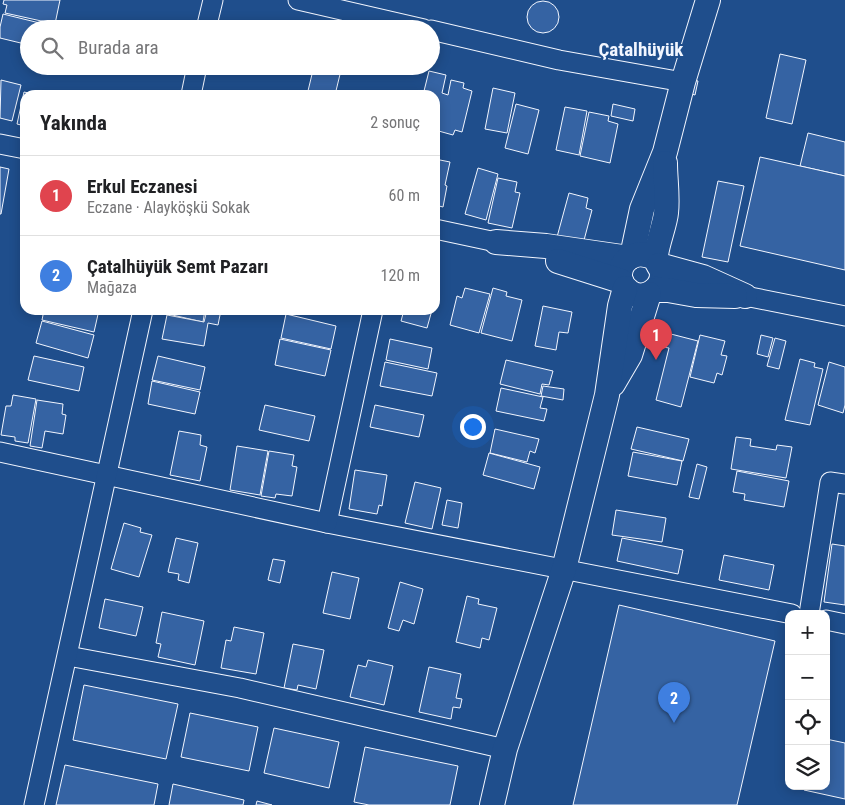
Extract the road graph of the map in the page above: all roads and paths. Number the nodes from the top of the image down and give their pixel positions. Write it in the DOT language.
graph roads {
  1 [pos="213,0"];
  2 [pos="298,0"];
  3 [pos="708,0"];
  4 [pos="208,20"];
  5 [pos="385,20"];
  6 [pos="440,32"];
  7 [pos="196,75"];
  8 [pos="683,82"];
  9 [pos="192,90"];
  10 [pos="0,144"];
  11 [pos="20,148"];
  12 [pos="665,152"];
  13 [pos="440,230"];
  14 [pos="496,242"];
  15 [pos="630,257"];
  16 [pos="658,262"];
  17 [pos="623,284"];
  18 [pos="652,292"];
  19 [pos="745,296"];
  20 [pos="142,315"];
  21 [pos="372,315"];
  22 [pos="845,316"];
  23 [pos="607,395"];
  24 [pos="0,452"];
  25 [pos="108,475"];
  26 [pos="845,484"];
  27 [pos="327,523"];
  28 [pos="564,569"];
  29 [pos="810,610"];
  30 [pos="785,613"];
  31 [pos="830,621"];
  32 [pos="845,624"];
  33 [pos="68,656"];
  34 [pos="505,750"];
  35 [pos="34,805"];
  36 [pos="492,805"];
  1 -- 4 [label="street"];
  2 -- 5 [label="street"];
  3 -- 8 [label="street"];
  6 -- 8 [label="street"];
  7 -- 9 [label="street"];
  8 -- 12 [label="street"];
  10 -- 11 [label="street"];
  12 -- 15 [label="street"];
  12 -- 16 [label="street"];
  13 -- 14 [label="street"];
  14 -- 15 [label="street"];
  14 -- 17 [label="street"];
  15 -- 16 [label="street"];
  15 -- 17 [label="street"];
  16 -- 18 [label="street"];
  16 -- 19 [label="street"];
  17 -- 18 [label="street"];
  17 -- 23 [label="street"];
  18 -- 19 [label="street"];
  18 -- 23 [label="street"];
  19 -- 22 [label="street"];
  20 -- 25 [label="street"];
  21 -- 27 [label="street"];
  23 -- 28 [label="street"];
  24 -- 25 [label="street"];
  25 -- 27 [label="street"];
  25 -- 33 [label="street"];
  26 -- 29 [label="street"];
  27 -- 28 [label="street"];
  28 -- 30 [label="street"];
  28 -- 34 [label="street"];
  31 -- 32 [label="street"];
  33 -- 34 [label="street"];
  33 -- 35 [label="street"];
  34 -- 36 [label="street"];
}
